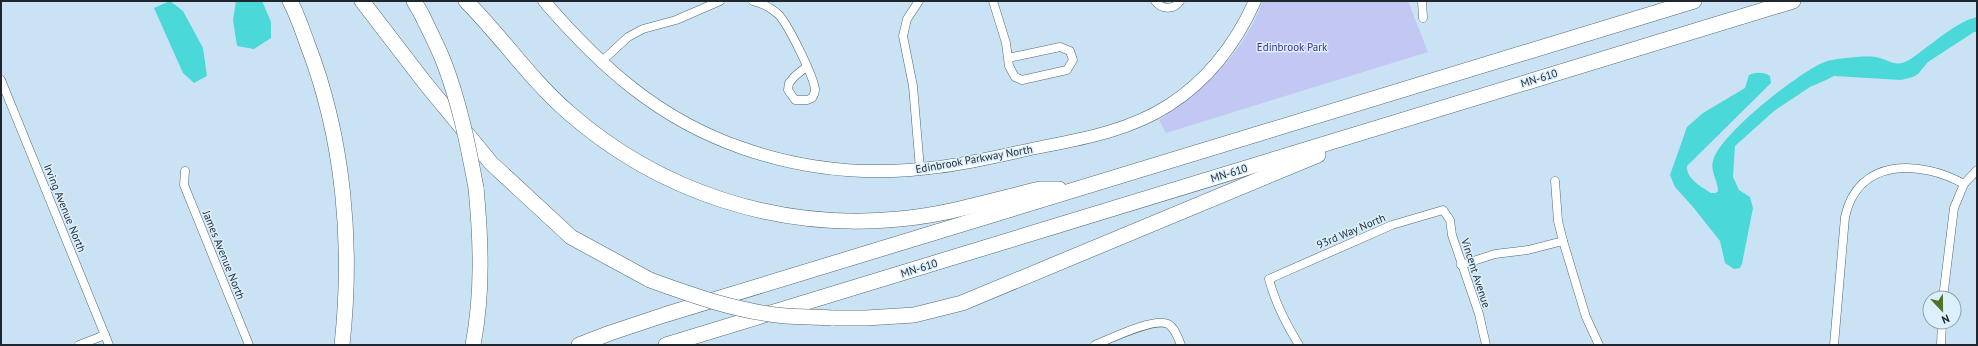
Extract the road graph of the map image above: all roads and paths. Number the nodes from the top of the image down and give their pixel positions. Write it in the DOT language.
graph roads {
  1 [pos="290,1"];
  2 [pos="362,1"];
  3 [pos="414,1"];
  4 [pos="544,1"];
  5 [pos="720,1"];
  6 [pos="753,1"];
  7 [pos="919,1"];
  8 [pos="993,1"];
  9 [pos="1155,1"];
  10 [pos="1180,1"];
  11 [pos="1255,1"];
  12 [pos="1422,1"];
  13 [pos="1694,1"];
  14 [pos="1793,1"];
  15 [pos="468,3"];
  16 [pos="1423,18"];
  17 [pos="1008,58"];
  18 [pos="1600,60"];
  19 [pos="601,62"];
  20 [pos="806,67"];
  21 [pos="1,80"];
  22 [pos="920,169"];
  23 [pos="1977,170"];
  24 [pos="186,171"];
  25 [pos="1554,181"];
  26 [pos="1964,184"];
  27 [pos="1080,188"];
  28 [pos="1443,210"];
  29 [pos="1563,241"];
  30 [pos="1461,265"];
  31 [pos="1944,290"];
  32 [pos="1942,330"];
  33 [pos="105,335"];
  34 [pos="79,345"];
  35 [pos="109,345"];
  36 [pos="249,345"];
  37 [pos="342,345"];
  38 [pos="473,345"];
  39 [pos="580,345"];
  40 [pos="666,345"];
  41 [pos="1095,345"];
  42 [pos="1181,345"];
  43 [pos="1299,345"];
  44 [pos="1486,345"];
  45 [pos="1599,345"];
  46 [pos="1834,345"];
  47 [pos="1941,345"];
  1 -- 37 [label="highway"];
  2 -- 18 [label="highway, bridge"];
  3 -- 38 [label="highway, bridge"];
  4 -- 19 [label="street, Edinbrook Parkway North"];
  5 -- 19 [label="street"];
  6 -- 20 [label="street"];
  7 -- 22 [label="street"];
  8 -- 17 [label="street"];
  9 -- 10 [label="street"];
  11 -- 22 [label="street, Edinbrook Parkway North"];
  12 -- 16 [label="street"];
  13 -- 27 [label="highway"];
  14 -- 18 [label="highway, MN-610"];
  15 -- 27 [label="highway"];
  17 -- 17 [label="street"];
  18 -- 40 [label="highway, MN-610"];
  19 -- 22 [label="street, Edinbrook Parkway North"];
  21 -- 33 [label="street, Irving Avenue North"];
  23 -- 26 [label="street"];
  24 -- 36 [label="street, James Avenue North"];
  25 -- 29 [label="street"];
  26 -- 31 [label="street"];
  26 -- 46 [label="street"];
  27 -- 39 [label="highway"];
  28 -- 30 [label="street, Vincent Avenue"];
  28 -- 43 [label="street, 93rd Way North"];
  29 -- 30 [label="street"];
  29 -- 45 [label="street"];
  30 -- 44 [label="street, Vincent Avenue"];
  32 -- 47 [label="street"];
  33 -- 34 [label="street"];
  33 -- 35 [label="street, Irving Avenue North"];
  41 -- 42 [label="street"];
}
